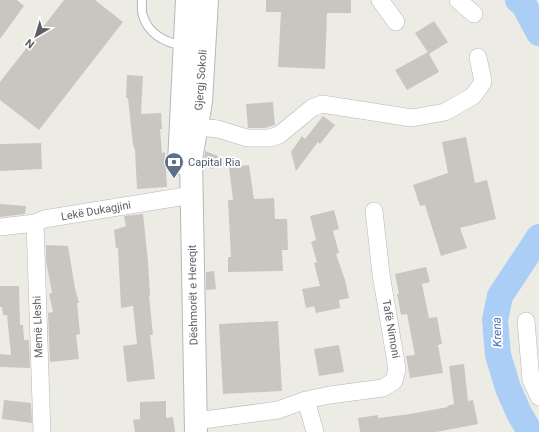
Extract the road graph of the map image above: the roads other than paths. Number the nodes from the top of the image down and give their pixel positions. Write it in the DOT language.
graph roads {
  1 [pos="142,0"];
  2 [pos="187,0"];
  3 [pos="207,0"];
  4 [pos="380,0"];
  5 [pos="458,0"];
  6 [pos="474,14"];
  7 [pos="396,22"];
  8 [pos="185,46"];
  9 [pos="478,57"];
  10 [pos="197,127"];
  11 [pos="185,157"];
  12 [pos="186,196"];
  13 [pos="374,211"];
  14 [pos="34,223"];
  15 [pos="0,227"];
  16 [pos="526,321"];
  17 [pos="539,398"];
  18 [pos="306,400"];
  19 [pos="192,428"];
  20 [pos="42,432"];
  21 [pos="315,432"];
  1 -- 8 [label="lane"];
  2 -- 8 [label="main road, Gjergj Sokoli"];
  3 -- 10 [label="main road, Gjergj Sokoli"];
  4 -- 7 [label="street"];
  5 -- 6 [label="street"];
  8 -- 11 [label="main road, Gjergj Sokoli"];
  9 -- 10 [label="street"];
  10 -- 11 [label="main road, Gjergj Sokoli"];
  11 -- 12 [label="main road, Dëshmorët e Hereqit"];
  12 -- 14 [label="street, Lekë Dukagjini"];
  12 -- 19 [label="main road, Dëshmorët e Hereqit"];
  13 -- 18 [label="street, Tafë Nimoni"];
  14 -- 15 [label="street, Lekë Dukagjini"];
  14 -- 20 [label="street, Memë Lleshi"];
  16 -- 17 [label="street"];
  18 -- 19 [label="street, Tafë Nimoni"];
  18 -- 21 [label="street"];
}
